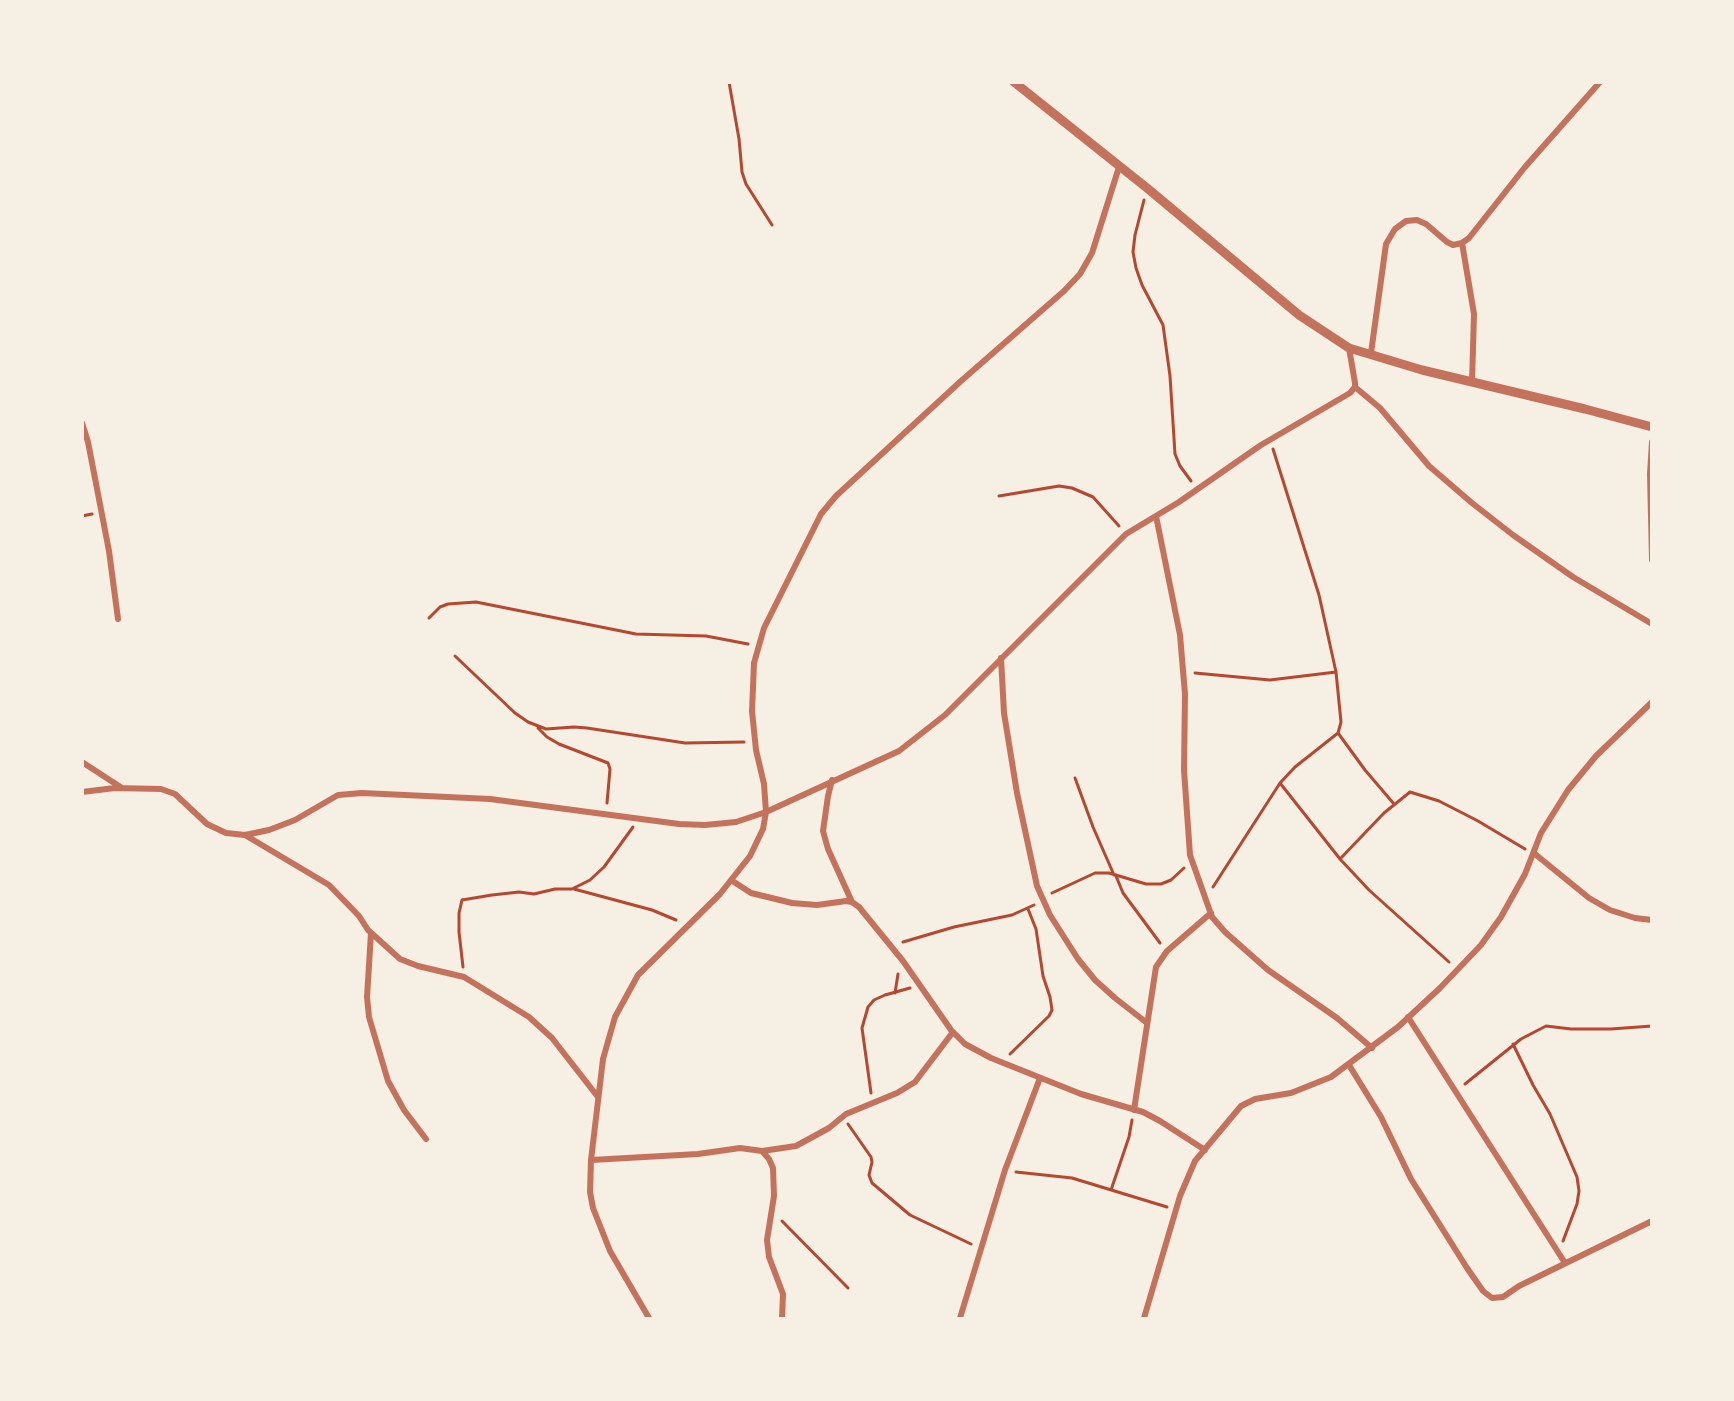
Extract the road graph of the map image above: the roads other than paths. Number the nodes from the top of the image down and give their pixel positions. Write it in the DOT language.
graph roads {
  1 [pos="1014,82"];
  2 [pos="1595,84"];
  3 [pos="1119,167"];
  4 [pos="1462,243"];
  5 [pos="1349,348"];
  6 [pos="1371,353"];
  7 [pos="1472,382"];
  8 [pos="1355,387"];
  9 [pos="82,423"];
  10 [pos="1652,427"];
  11 [pos="1652,442"];
  12 [pos="1156,516"];
  13 [pos="1652,560"];
  14 [pos="117,619"];
  15 [pos="1652,624"];
  16 [pos="1001,658"];
  17 [pos="1652,702"];
  18 [pos="82,762"];
  19 [pos="832,780"];
  20 [pos="122,788"];
  21 [pos="82,792"];
  22 [pos="766,812"];
  23 [pos="245,835"];
  24 [pos="1534,855"];
  25 [pos="731,880"];
  26 [pos="852,902"];
  27 [pos="1211,913"];
  28 [pos="1652,920"];
  29 [pos="371,933"];
  30 [pos="1408,1017"];
  31 [pos="1147,1023"];
  32 [pos="953,1032"];
  33 [pos="1372,1048"];
  34 [pos="1349,1065"];
  35 [pos="1040,1078"];
  36 [pos="598,1097"];
  37 [pos="1134,1110"];
  38 [pos="426,1138"];
  39 [pos="1205,1150"];
  40 [pos="762,1151"];
  41 [pos="591,1160"];
  42 [pos="1652,1221"];
  43 [pos="1565,1263"];
  44 [pos="649,1318"];
  45 [pos="782,1318"];
  46 [pos="960,1318"];
  47 [pos="1144,1318"];
  1 -- 3 [label="street"];
  2 -- 4 [label="street"];
  3 -- 5 [label="street"];
  3 -- 22 [label="street"];
  4 -- 6 [label="street"];
  4 -- 7 [label="street"];
  5 -- 6 [label="street"];
  5 -- 8 [label="street"];
  6 -- 7 [label="street"];
  7 -- 10 [label="street"];
  8 -- 12 [label="street"];
  8 -- 15 [label="street"];
  9 -- 14 [label="street"];
  11 -- 13 [label="street"];
  12 -- 16 [label="street"];
  12 -- 27 [label="street"];
  16 -- 19 [label="street"];
  16 -- 31 [label="street"];
  17 -- 24 [label="street"];
  18 -- 20 [label="street"];
  19 -- 22 [label="street"];
  19 -- 26 [label="street"];
  20 -- 21 [label="street"];
  20 -- 23 [label="street"];
  22 -- 23 [label="street"];
  22 -- 25 [label="street"];
  23 -- 29 [label="street"];
  24 -- 28 [label="street"];
  24 -- 30 [label="street"];
  25 -- 26 [label="street"];
  25 -- 36 [label="street"];
  26 -- 32 [label="street"];
  27 -- 31 [label="street"];
  27 -- 33 [label="street"];
  29 -- 36 [label="street"];
  29 -- 38 [label="street"];
  30 -- 33 [label="street"];
  30 -- 43 [label="street"];
  31 -- 37 [label="street"];
  32 -- 35 [label="street"];
  32 -- 40 [label="street"];
  33 -- 34 [label="street"];
  34 -- 39 [label="street"];
  34 -- 43 [label="street"];
  35 -- 37 [label="street"];
  35 -- 46 [label="street"];
  36 -- 41 [label="street"];
  37 -- 39 [label="street"];
  39 -- 47 [label="street"];
  40 -- 41 [label="street"];
  40 -- 45 [label="street"];
  41 -- 44 [label="street"];
  42 -- 43 [label="street"];
}
